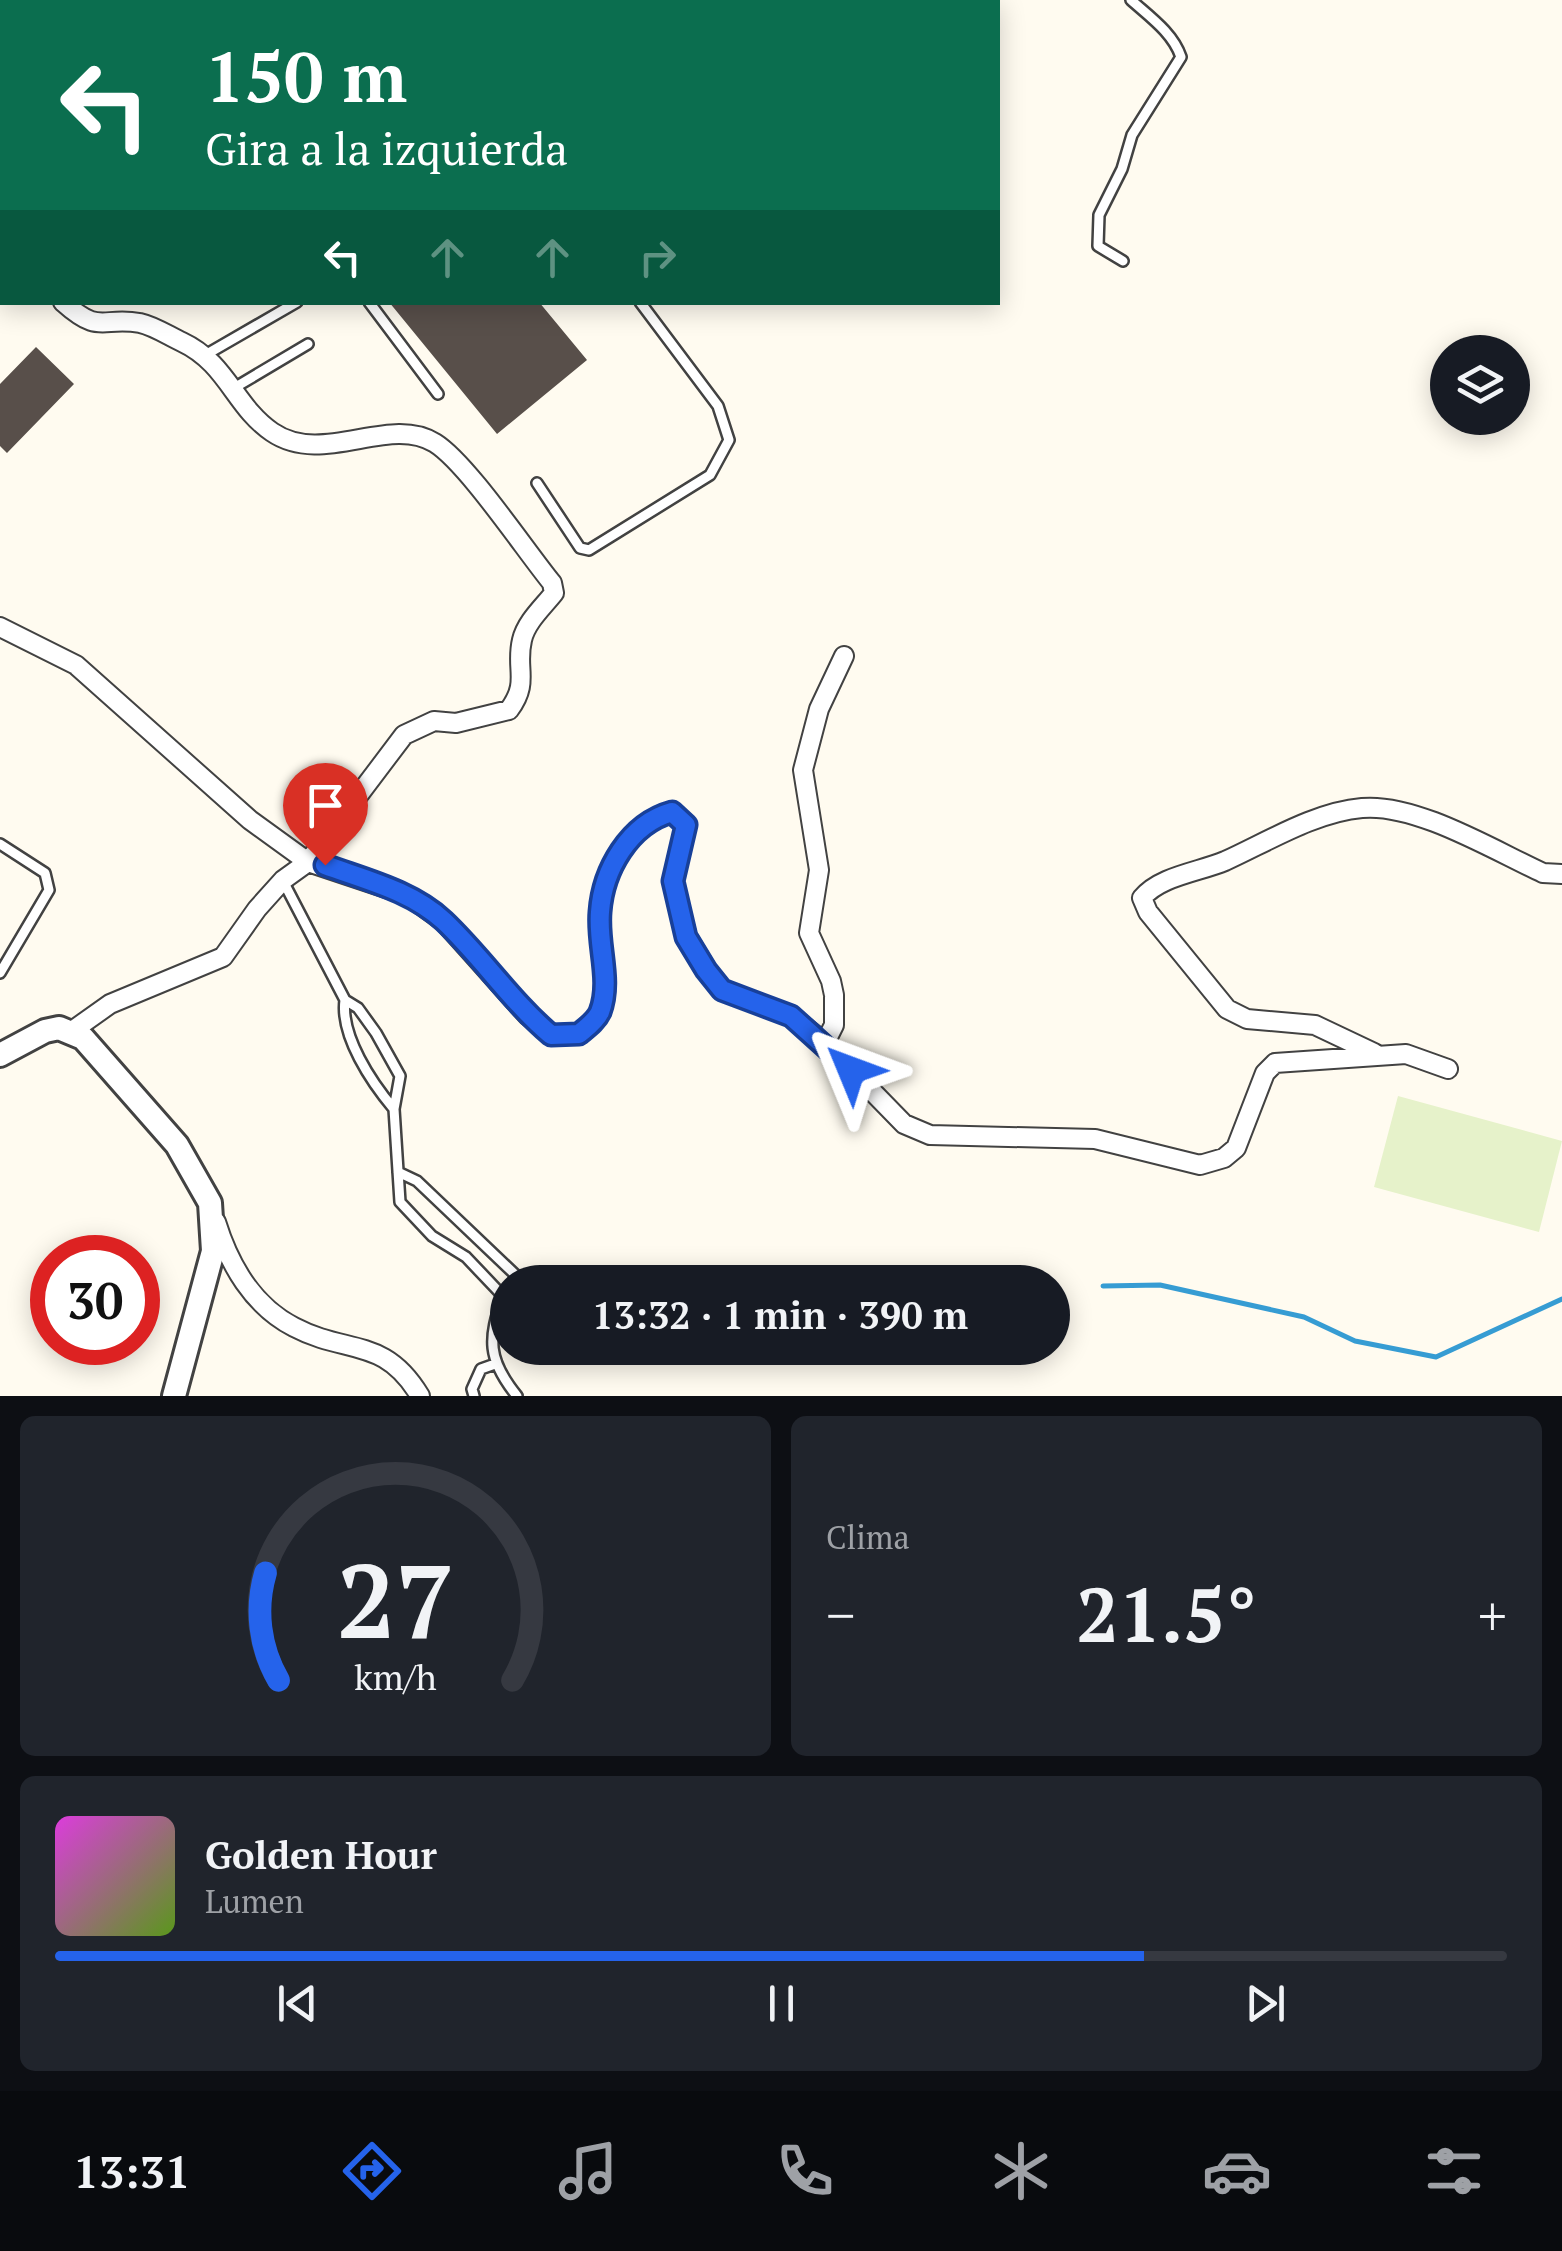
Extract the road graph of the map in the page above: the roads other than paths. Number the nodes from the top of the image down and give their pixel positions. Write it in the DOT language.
graph roads {
  1 [pos="1131,0"];
  2 [pos="1124,261"];
  3 [pos="67,305"];
  4 [pos="292,305"];
  5 [pos="371,305"];
  6 [pos="642,305"];
  7 [pos="308,344"];
  8 [pos="207,354"];
  9 [pos="234,388"];
  10 [pos="438,394"];
  11 [pos="537,483"];
  12 [pos="0,627"];
  13 [pos="844,656"];
  14 [pos="0,844"];
  15 [pos="308,862"];
  16 [pos="1562,874"];
  17 [pos="282,880"];
  18 [pos="0,972"];
  19 [pos="345,1000"];
  20 [pos="72,1031"];
  21 [pos="825,1043"];
  22 [pos="1375,1053"];
  23 [pos="0,1055"];
  24 [pos="1448,1069"];
  25 [pos="394,1109"];
  26 [pos="398,1172"];
  27 [pos="210,1203"];
  28 [pos="505,1265"];
  29 [pos="490,1280"];
  30 [pos="492,1365"];
  31 [pos="496,1365"];
  32 [pos="174,1396"];
  33 [pos="420,1396"];
  34 [pos="474,1396"];
  35 [pos="517,1396"];
  1 -- 2 [label="lane"];
  3 -- 8 [label="street"];
  4 -- 8 [label="lane"];
  5 -- 10 [label="lane"];
  6 -- 11 [label="lane"];
  7 -- 9 [label="lane"];
  8 -- 9 [label="street"];
  9 -- 15 [label="street"];
  12 -- 15 [label="street"];
  13 -- 21 [label="street"];
  14 -- 18 [label="lane"];
  15 -- 17 [label="street"];
  15 -- 21 [label="street"];
  16 -- 22 [label="street"];
  17 -- 19 [label="lane"];
  17 -- 20 [label="street"];
  19 -- 25 [label="lane"];
  19 -- 25 [label="lane"];
  20 -- 23 [label="street"];
  20 -- 27 [label="street"];
  21 -- 22 [label="street"];
  22 -- 24 [label="street"];
  25 -- 26 [label="lane"];
  26 -- 28 [label="lane"];
  26 -- 29 [label="lane"];
  27 -- 32 [label="street"];
  27 -- 33 [label="street"];
  30 -- 34 [label="lane"];
  31 -- 35 [label="lane"];
}
